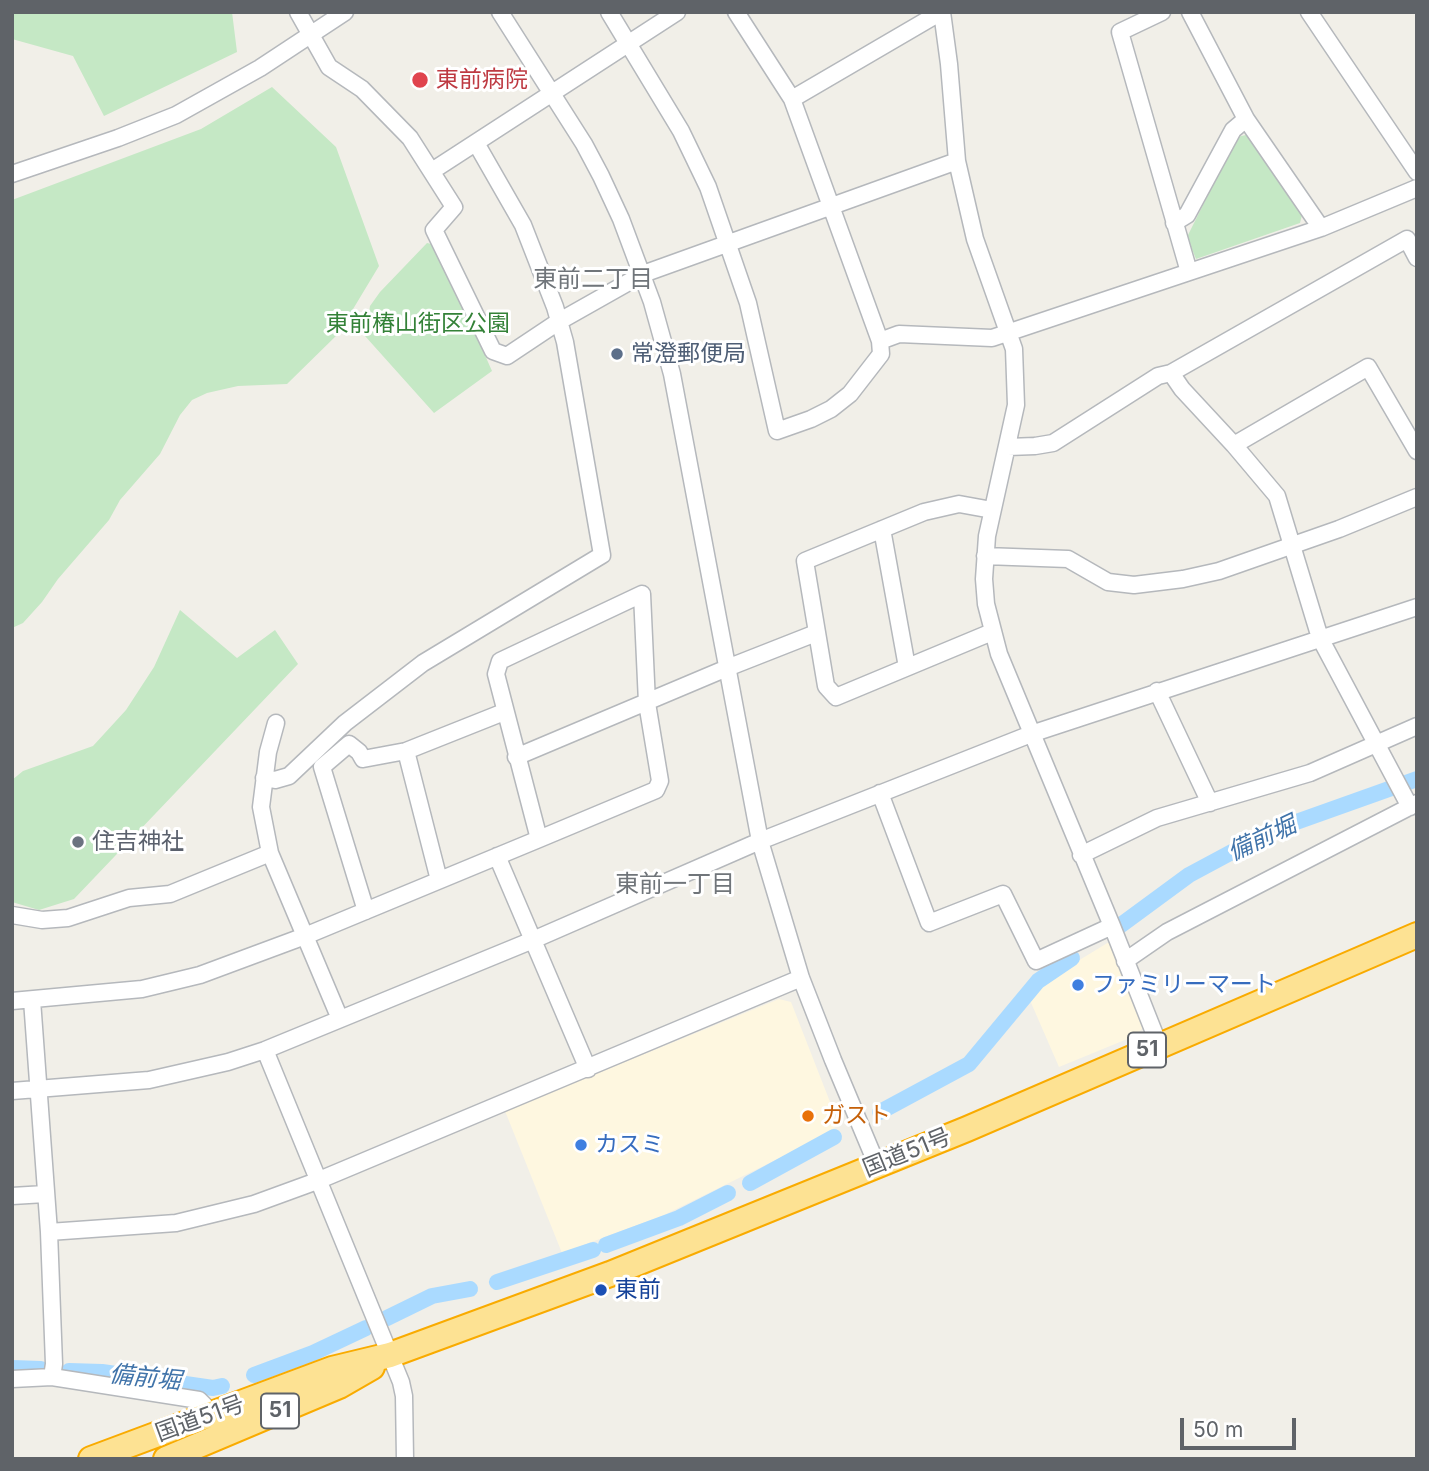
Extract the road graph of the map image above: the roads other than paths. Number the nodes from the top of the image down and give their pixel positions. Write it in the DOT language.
graph roads {
  1 [pos="298,12"];
  2 [pos="345,12"];
  3 [pos="500,12"];
  4 [pos="608,12"];
  5 [pos="677,12"];
  6 [pos="736,12"];
  7 [pos="941,12"];
  8 [pos="1162,12"];
  9 [pos="1190,12"];
  10 [pos="1309,12"];
  11 [pos="309,35"];
  12 [pos="629,44"];
  13 [pos="552,93"];
  14 [pos="792,99"];
  15 [pos="1246,119"];
  16 [pos="477,143"];
  17 [pos="957,160"];
  18 [pos="432,171"];
  19 [pos="1417,172"];
  20 [pos="12,174"];
  21 [pos="1417,188"];
  22 [pos="830,206"];
  23 [pos="1174,223"];
  24 [pos="1321,228"];
  25 [pos="728,243"];
  26 [pos="1417,258"];
  27 [pos="1189,272"];
  28 [pos="643,274"];
  29 [pos="558,322"];
  30 [pos="1009,331"];
  31 [pos="880,341"];
  32 [pos="1171,373"];
  33 [pos="1234,445"];
  34 [pos="1008,447"];
  35 [pos="1417,451"];
  36 [pos="1417,496"];
  37 [pos="992,510"];
  38 [pos="882,529"];
  39 [pos="1293,545"];
  40 [pos="985,556"];
  41 [pos="1417,607"];
  42 [pos="992,632"];
  43 [pos="816,633"];
  44 [pos="1320,638"];
  45 [pos="907,667"];
  46 [pos="727,668"];
  47 [pos="1157,691"];
  48 [pos="647,703"];
  49 [pos="505,712"];
  50 [pos="276,723"];
  51 [pos="1417,726"];
  52 [pos="1031,734"];
  53 [pos="1378,743"];
  54 [pos="406,751"];
  55 [pos="516,757"];
  56 [pos="264,778"];
  57 [pos="880,793"];
  58 [pos="1210,803"];
  59 [pos="1413,805"];
  60 [pos="539,839"];
  61 [pos="760,841"];
  62 [pos="270,853"];
  63 [pos="1081,855"];
  64 [pos="497,856"];
  65 [pos="439,880"];
  66 [pos="366,911"];
  67 [pos="12,915"];
  68 [pos="1112,926"];
  69 [pos="1417,935"];
  70 [pos="305,936"];
  71 [pos="533,940"];
  72 [pos="1125,961"];
  73 [pos="801,978"];
  74 [pos="32,1000"];
  75 [pos="12,1001"];
  76 [pos="340,1019"];
  77 [pos="1159,1045"];
  78 [pos="265,1050"];
  79 [pos="588,1069"];
  80 [pos="37,1090"];
  81 [pos="12,1091"];
  82 [pos="877,1165"];
  83 [pos="317,1181"];
  84 [pos="45,1194"];
  85 [pos="12,1196"];
  86 [pos="49,1233"];
  87 [pos="390,1355"];
  88 [pos="52,1377"];
  89 [pos="12,1379"];
  90 [pos="213,1414"];
  91 [pos="91,1459"];
  92 [pos="166,1459"];
  93 [pos="405,1459"];
  1 -- 11 [label="street"];
  2 -- 11 [label="street"];
  3 -- 13 [label="street"];
  4 -- 12 [label="street"];
  5 -- 12 [label="street"];
  6 -- 14 [label="street"];
  7 -- 14 [label="street"];
  7 -- 17 [label="street"];
  8 -- 23 [label="street"];
  9 -- 15 [label="street"];
  10 -- 19 [label="street"];
  11 -- 18 [label="street"];
  11 -- 20 [label="street"];
  12 -- 13 [label="street"];
  12 -- 25 [label="street"];
  13 -- 16 [label="street"];
  13 -- 28 [label="street"];
  14 -- 22 [label="street"];
  15 -- 23 [label="street"];
  15 -- 24 [label="street"];
  16 -- 18 [label="street"];
  16 -- 29 [label="street"];
  17 -- 22 [label="street"];
  17 -- 30 [label="street"];
  18 -- 29 [label="street"];
  21 -- 24 [label="street"];
  22 -- 25 [label="street"];
  22 -- 31 [label="street"];
  23 -- 27 [label="street"];
  24 -- 27 [label="street"];
  25 -- 28 [label="street"];
  25 -- 31 [label="street"];
  26 -- 32 [label="street"];
  27 -- 30 [label="street"];
  28 -- 29 [label="street"];
  28 -- 46 [label="street"];
  29 -- 56 [label="street"];
  30 -- 31 [label="street"];
  30 -- 34 [label="street"];
  32 -- 33 [label="street"];
  32 -- 34 [label="street"];
  33 -- 35 [label="street"];
  33 -- 39 [label="street"];
  34 -- 37 [label="street"];
  36 -- 39 [label="street"];
  37 -- 38 [label="street"];
  37 -- 40 [label="street"];
  38 -- 43 [label="street"];
  38 -- 45 [label="street"];
  39 -- 40 [label="street"];
  39 -- 44 [label="street"];
  40 -- 42 [label="street"];
  41 -- 44 [label="street"];
  42 -- 45 [label="street"];
  42 -- 52 [label="street"];
  43 -- 45 [label="street"];
  43 -- 46 [label="street"];
  44 -- 47 [label="street"];
  44 -- 53 [label="street"];
  46 -- 48 [label="street"];
  46 -- 61 [label="street"];
  47 -- 52 [label="street"];
  47 -- 58 [label="street"];
  48 -- 49 [label="street"];
  48 -- 55 [label="street"];
  48 -- 60 [label="street"];
  49 -- 54 [label="street"];
  49 -- 55 [label="street"];
  50 -- 56 [label="street"];
  51 -- 53 [label="street"];
  52 -- 57 [label="street"];
  52 -- 63 [label="street"];
  53 -- 58 [label="street"];
  53 -- 59 [label="street"];
  54 -- 65 [label="street"];
  54 -- 66 [label="street"];
  55 -- 60 [label="street"];
  56 -- 62 [label="street"];
  57 -- 61 [label="street"];
  57 -- 68 [label="street"];
  58 -- 63 [label="street"];
  59 -- 72 [label="street"];
  60 -- 64 [label="street"];
  61 -- 71 [label="street"];
  61 -- 73 [label="street"];
  62 -- 67 [label="street"];
  62 -- 70 [label="street"];
  63 -- 68 [label="street"];
  64 -- 65 [label="street"];
  64 -- 71 [label="street"];
  65 -- 66 [label="street"];
  66 -- 70 [label="street"];
  68 -- 72 [label="street"];
  69 -- 77 [label="highway, 国道51号 / 51"];
  70 -- 74 [label="street"];
  70 -- 76 [label="street"];
  71 -- 76 [label="street"];
  71 -- 79 [label="street"];
  72 -- 77 [label="street"];
  73 -- 79 [label="street"];
  73 -- 82 [label="street"];
  74 -- 75 [label="street"];
  74 -- 80 [label="street"];
  76 -- 78 [label="street"];
  77 -- 82 [label="highway, 国道51号 / 51"];
  78 -- 80 [label="street"];
  78 -- 83 [label="street"];
  79 -- 83 [label="street"];
  80 -- 81 [label="street"];
  80 -- 84 [label="street"];
  82 -- 87 [label="highway, 国道51号 / 51"];
  83 -- 86 [label="street"];
  83 -- 87 [label="street"];
  84 -- 85 [label="street"];
  84 -- 86 [label="street"];
  86 -- 88 [label="street"];
  87 -- 90 [label="highway, 国道51号 / 51"];
  87 -- 92 [label="highway, 国道51号 / 51"];
  87 -- 93 [label="street"];
  88 -- 89 [label="street"];
  88 -- 90 [label="street"];
  90 -- 91 [label="highway, 国道51号 / 51"];
}
